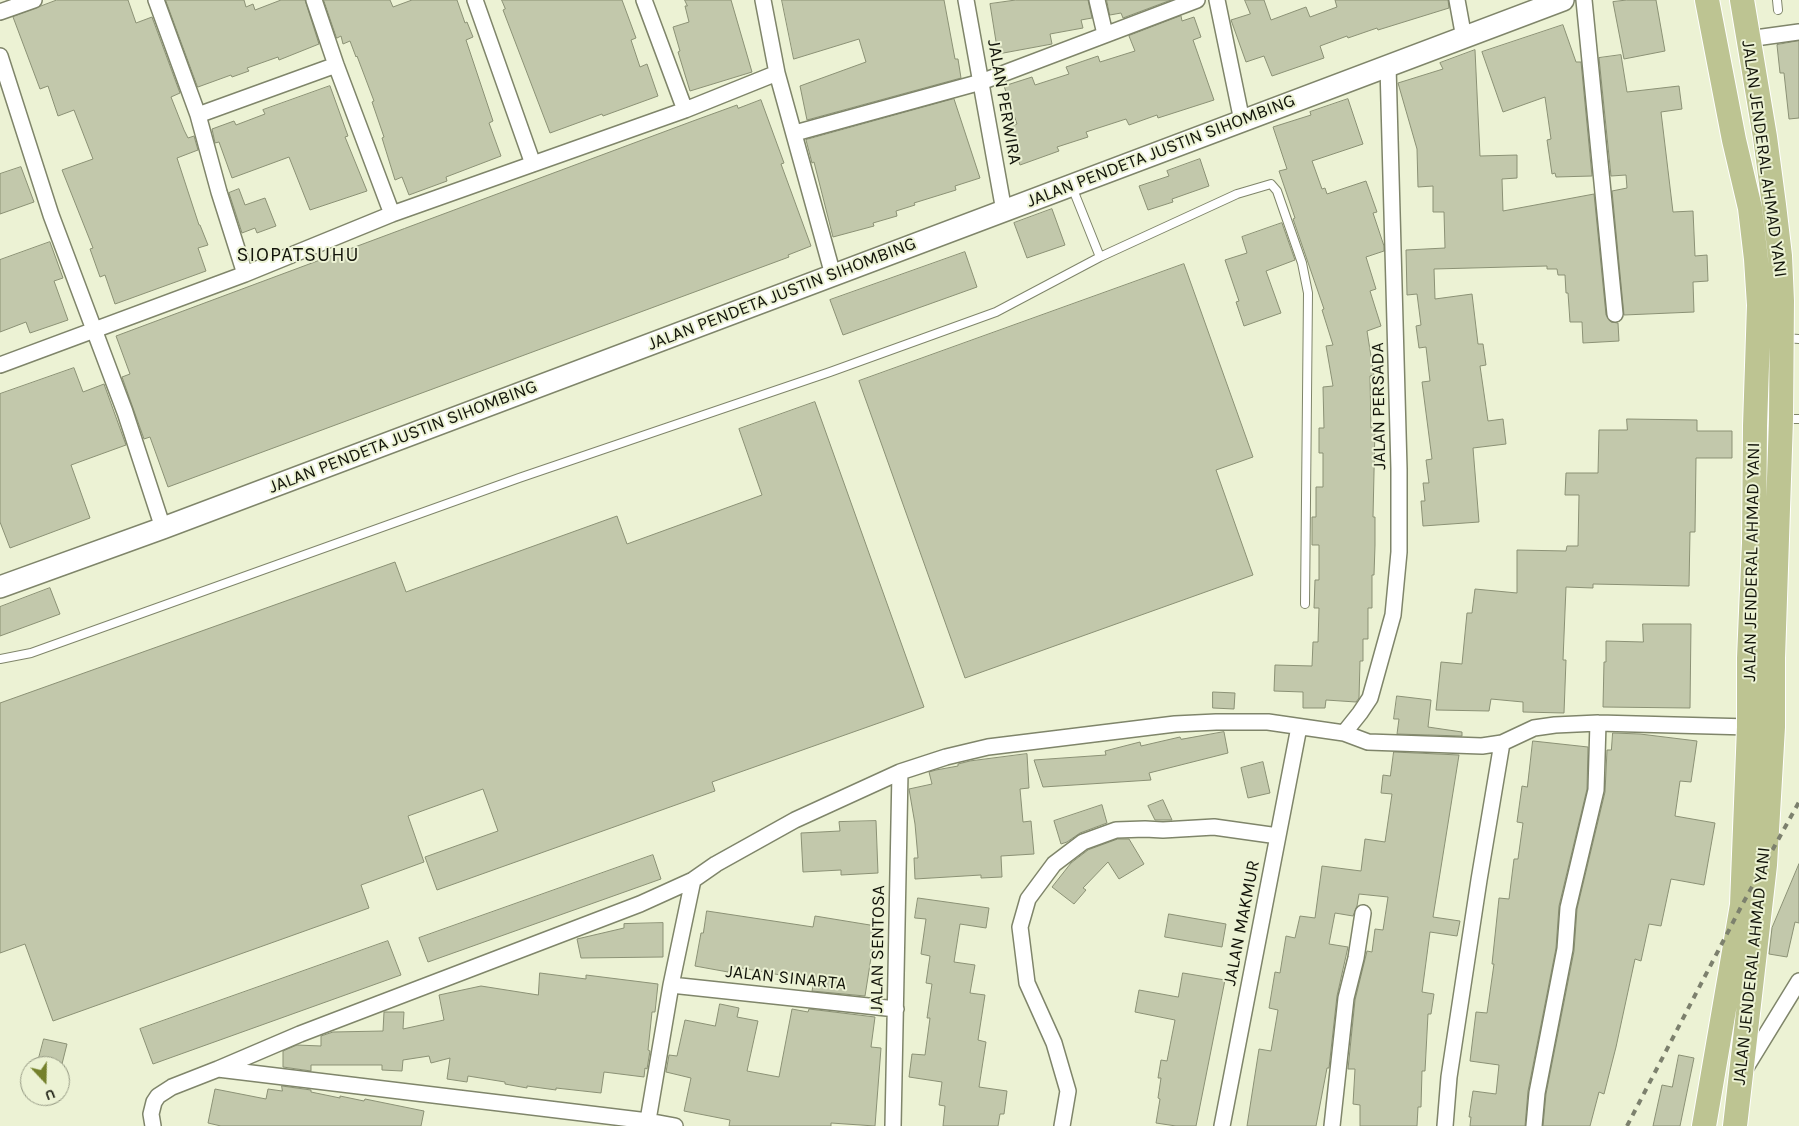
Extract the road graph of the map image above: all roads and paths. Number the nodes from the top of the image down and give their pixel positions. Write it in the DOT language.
graph roads {
  1 [pos="34,0"];
  2 [pos="156,0"];
  3 [pos="314,0"];
  4 [pos="475,0"];
  5 [pos="644,0"];
  6 [pos="763,0"];
  7 [pos="966,0"];
  8 [pos="1097,0"];
  9 [pos="1197,0"];
  10 [pos="1217,0"];
  11 [pos="1457,0"];
  12 [pos="1563,0"];
  13 [pos="1584,0"];
  14 [pos="1707,0"];
  15 [pos="1742,0"];
  16 [pos="1777,0"];
  17 [pos="1778,10"];
  18 [pos="0,12"];
  19 [pos="1799,32"];
  20 [pos="1105,34"];
  21 [pos="1464,38"];
  22 [pos="1748,39"];
  23 [pos="0,56"];
  24 [pos="336,65"];
  25 [pos="1388,66"];
  26 [pos="777,72"];
  27 [pos="981,82"];
  28 [pos="685,110"];
  29 [pos="198,115"];
  30 [pos="1242,121"];
  31 [pos="795,133"];
  32 [pos="534,164"];
  33 [pos="1071,185"];
  34 [pos="1004,211"];
  35 [pos="392,214"];
  36 [pos="1100,257"];
  37 [pos="245,274"];
  38 [pos="834,275"];
  39 [pos="1771,303"];
  40 [pos="1616,314"];
  41 [pos="94,330"];
  42 [pos="1790,339"];
  43 [pos="0,365"];
  44 [pos="1787,421"];
  45 [pos="1755,426"];
  46 [pos="163,528"];
  47 [pos="0,587"];
  48 [pos="1305,604"];
  49 [pos="0,659"];
  50 [pos="1598,723"];
  51 [pos="1749,726"];
  52 [pos="1299,727"];
  53 [pos="1344,733"];
  54 [pos="1502,742"];
  55 [pos="900,772"];
  56 [pos="1278,836"];
  57 [pos="693,880"];
  58 [pos="1363,913"];
  59 [pos="1799,981"];
  60 [pos="671,985"];
  61 [pos="896,1009"];
  62 [pos="218,1069"];
  63 [pos="1740,1078"];
  64 [pos="648,1123"];
  65 [pos="153,1126"];
  66 [pos="675,1126"];
  67 [pos="893,1126"];
  68 [pos="1062,1126"];
  69 [pos="1222,1126"];
  70 [pos="1332,1126"];
  71 [pos="1445,1126"];
  72 [pos="1534,1126"];
  73 [pos="1704,1126"];
  74 [pos="1735,1126"];
  1 -- 18 [label="street"];
  2 -- 29 [label="street"];
  3 -- 24 [label="street"];
  4 -- 32 [label="street"];
  5 -- 28 [label="street"];
  6 -- 26 [label="street"];
  7 -- 27 [label="street, JALAN PERWIRA"];
  8 -- 20 [label="street"];
  9 -- 20 [label="street"];
  10 -- 30 [label="street"];
  11 -- 21 [label="street"];
  12 -- 21 [label="street, JALAN PENDETA JUSTIN SIHOMBING"];
  13 -- 40 [label="street"];
  14 -- 39 [label="main road, JALAN JENDERAL AHMAD YANI"];
  15 -- 22 [label="main road, JALAN JENDERAL AHMAD YANI"];
  16 -- 17 [label="lane"];
  19 -- 22 [label="street"];
  20 -- 27 [label="street"];
  21 -- 25 [label="street, JALAN PENDETA JUSTIN SIHOMBING"];
  22 -- 39 [label="main road, JALAN JENDERAL AHMAD YANI"];
  23 -- 41 [label="street"];
  24 -- 29 [label="street"];
  24 -- 35 [label="street"];
  25 -- 30 [label="street, JALAN PENDETA JUSTIN SIHOMBING"];
  25 -- 53 [label="street, JALAN PERSADA"];
  26 -- 28 [label="street"];
  26 -- 31 [label="street"];
  27 -- 31 [label="street"];
  27 -- 34 [label="street, JALAN PERWIRA"];
  28 -- 32 [label="street"];
  29 -- 37 [label="street"];
  30 -- 33 [label="street, JALAN PENDETA JUSTIN SIHOMBING"];
  31 -- 38 [label="street"];
  32 -- 35 [label="street"];
  33 -- 34 [label="street, JALAN PENDETA JUSTIN SIHOMBING"];
  33 -- 36 [label="lane"];
  34 -- 38 [label="street, JALAN PENDETA JUSTIN SIHOMBING"];
  35 -- 37 [label="street"];
  36 -- 48 [label="lane"];
  36 -- 49 [label="lane"];
  37 -- 41 [label="street"];
  38 -- 46 [label="street, JALAN PENDETA JUSTIN SIHOMBING"];
  39 -- 42 [label="main road, JALAN JENDERAL AHMAD YANI"];
  39 -- 45 [label="main road, JALAN JENDERAL AHMAD YANI"];
  41 -- 43 [label="street"];
  41 -- 46 [label="street"];
  42 -- 44 [label="main road, JALAN JENDERAL AHMAD YANI"];
  44 -- 45 [label="main road"];
  44 -- 63 [label="main road, JALAN JENDERAL AHMAD YANI"];
  45 -- 51 [label="main road, JALAN JENDERAL AHMAD YANI"];
  46 -- 47 [label="street, JALAN PENDETA JUSTIN SIHOMBING"];
  50 -- 51 [label="street"];
  50 -- 54 [label="street"];
  50 -- 72 [label="street"];
  51 -- 73 [label="main road, JALAN JENDERAL AHMAD YANI"];
  52 -- 53 [label="street"];
  52 -- 55 [label="street"];
  52 -- 56 [label="street, JALAN MAKMUR"];
  53 -- 54 [label="street"];
  54 -- 71 [label="street"];
  55 -- 57 [label="street"];
  55 -- 61 [label="street, JALAN SENTOSA"];
  56 -- 68 [label="street"];
  56 -- 69 [label="street, JALAN MAKMUR"];
  57 -- 60 [label="street"];
  57 -- 62 [label="street"];
  58 -- 70 [label="street"];
  59 -- 63 [label="street"];
  60 -- 61 [label="street, JALAN SINARTA"];
  60 -- 64 [label="street"];
  61 -- 67 [label="street, JALAN SENTOSA"];
  62 -- 64 [label="street"];
  62 -- 65 [label="street"];
  63 -- 74 [label="main road, JALAN JENDERAL AHMAD YANI"];
  64 -- 66 [label="street"];
}
